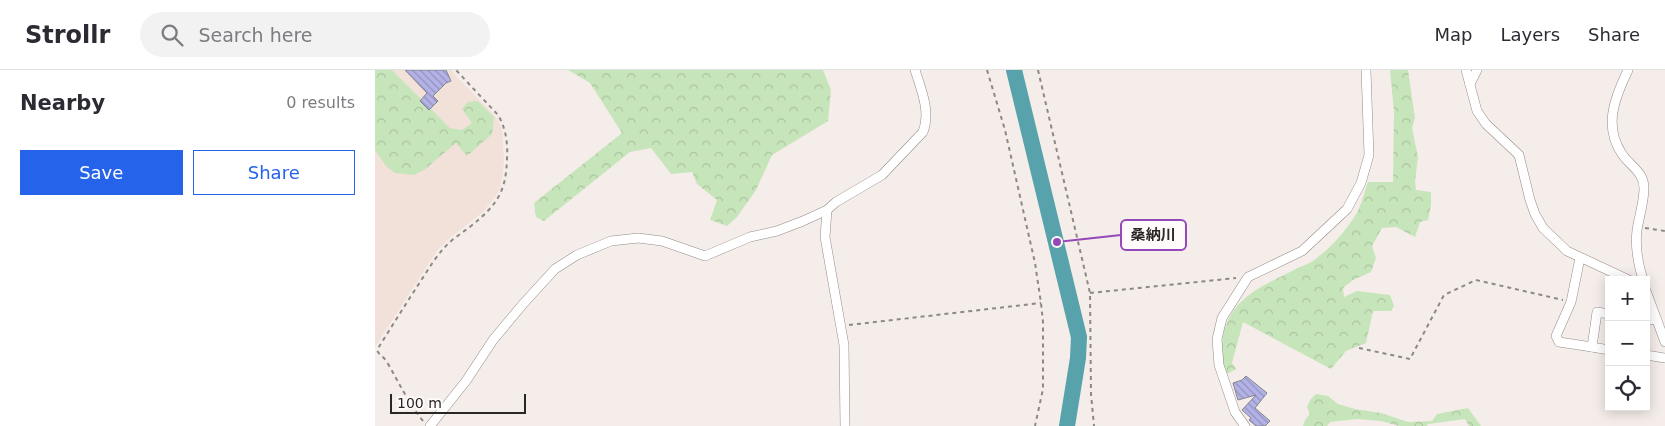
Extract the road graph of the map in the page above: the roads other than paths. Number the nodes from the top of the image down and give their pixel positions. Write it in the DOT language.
graph roads {
  1 [pos="915,70"];
  2 [pos="1366,70"];
  3 [pos="1466,70"];
  4 [pos="1477,70"];
  5 [pos="1627,70"];
  6 [pos="1469,84"];
  7 [pos="827,210"];
  8 [pos="1579,258"];
  9 [pos="1620,276"];
  10 [pos="1642,276"];
  11 [pos="1650,302"];
  12 [pos="1605,313"];
  13 [pos="1650,319"];
  14 [pos="1657,320"];
  15 [pos="1665,342"];
  16 [pos="1592,347"];
  17 [pos="1605,349"];
  18 [pos="1650,356"];
  19 [pos="1665,358"];
  20 [pos="430,426"];
  21 [pos="845,426"];
  22 [pos="1245,426"];
  1 -- 7 [label="street"];
  2 -- 22 [label="street"];
  3 -- 6 [label="street"];
  4 -- 6 [label="street"];
  5 -- 10 [label="street"];
  6 -- 8 [label="street"];
  7 -- 20 [label="street"];
  7 -- 21 [label="street"];
  8 -- 9 [label="street"];
  8 -- 16 [label="street"];
  11 -- 14 [label="street"];
  12 -- 16 [label="street"];
  13 -- 14 [label="street"];
  14 -- 15 [label="street"];
  16 -- 17 [label="street"];
  18 -- 19 [label="street"];
}
